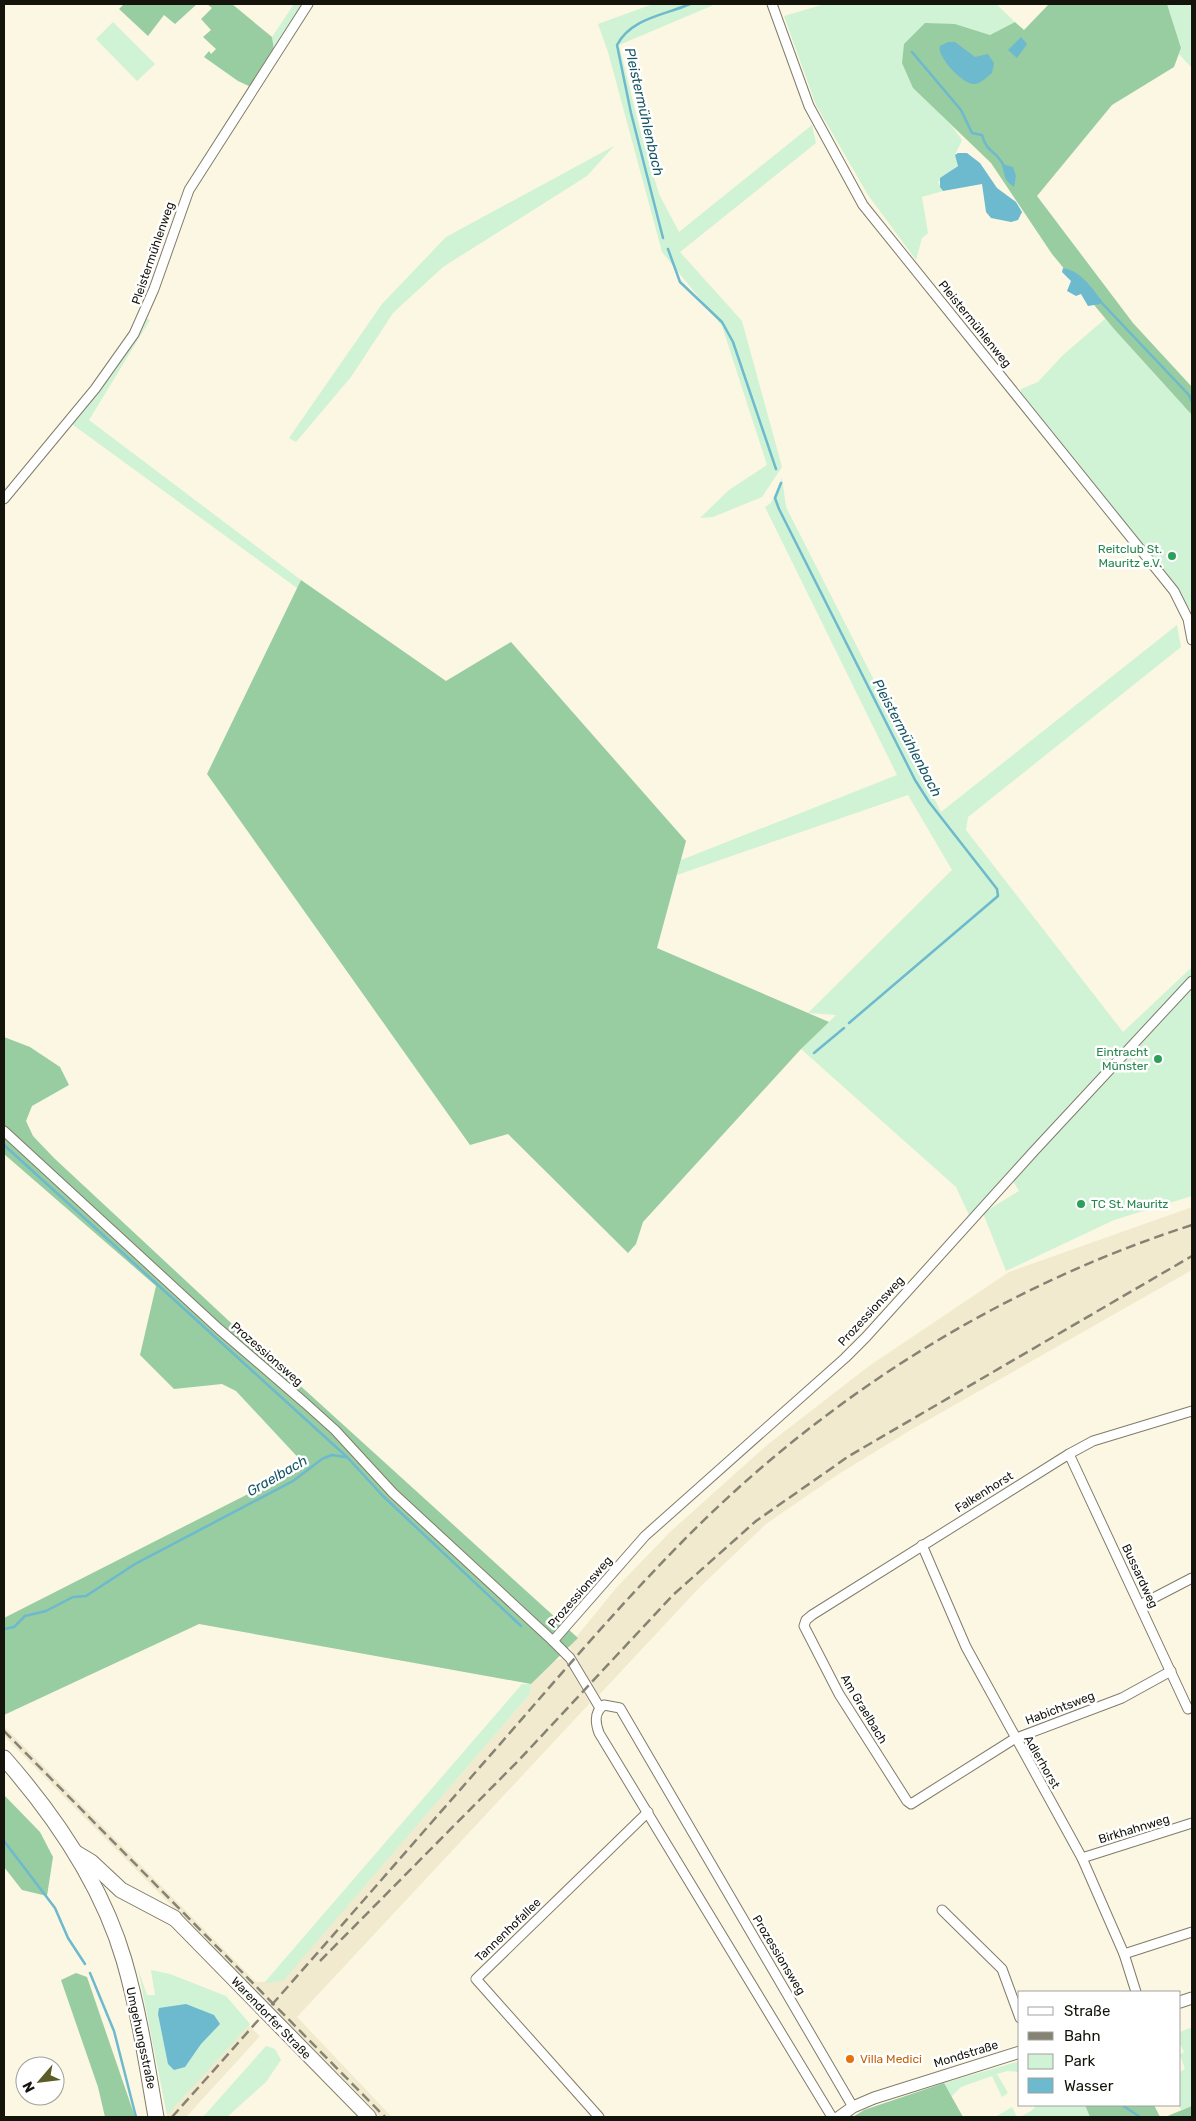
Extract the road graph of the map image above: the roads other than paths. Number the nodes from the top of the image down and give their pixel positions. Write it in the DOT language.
graph roads {
  1 [pos="308,4"];
  2 [pos="772,4"];
  3 [pos="4,499"];
  4 [pos="1192,640"];
  5 [pos="1192,981"];
  6 [pos="4,1131"];
  7 [pos="1192,1411"];
  8 [pos="1069,1454"];
  9 [pos="922,1545"];
  10 [pos="1192,1578"];
  11 [pos="1140,1606"];
  12 [pos="804,1623"];
  13 [pos="553,1641"];
  14 [pos="1171,1672"];
  15 [pos="600,1708"];
  16 [pos="1188,1709"];
  17 [pos="1014,1739"];
  18 [pos="4,1758"];
  19 [pos="911,1804"];
  20 [pos="648,1812"];
  21 [pos="1192,1823"];
  22 [pos="75,1852"];
  23 [pos="1082,1858"];
  24 [pos="942,1910"];
  25 [pos="174,1918"];
  26 [pos="1192,1932"];
  27 [pos="1124,1954"];
  28 [pos="1136,1991"];
  29 [pos="1018,2013"];
  30 [pos="1018,2053"];
  31 [pos="854,2107"];
  32 [pos="156,2117"];
  33 [pos="369,2117"];
  34 [pos="598,2117"];
  35 [pos="832,2117"];
  36 [pos="839,2117"];
  1 -- 3 [label="street, Pleistermühlenweg"];
  2 -- 4 [label="street, Pleistermühlenweg"];
  5 -- 13 [label="street, Prozessionsweg"];
  6 -- 13 [label="street, Prozessionsweg"];
  7 -- 8 [label="street, Falkenhorst"];
  8 -- 9 [label="street, Falkenhorst"];
  8 -- 11 [label="street, Bussardweg"];
  9 -- 12 [label="street, Falkenhorst"];
  9 -- 17 [label="street, Adlerhorst"];
  10 -- 11 [label="street"];
  11 -- 14 [label="street, Bussardweg"];
  12 -- 19 [label="street, Am Graelbach"];
  13 -- 15 [label="street, Prozessionsweg"];
  14 -- 16 [label="street, Bussardweg"];
  14 -- 17 [label="street, Habichtsweg"];
  15 -- 20 [label="street"];
  15 -- 31 [label="street, Prozessionsweg"];
  17 -- 19 [label="street, Habichtsweg"];
  17 -- 23 [label="street, Adlerhorst"];
  18 -- 22 [label="highway"];
  20 -- 34 [label="street, Tannenhofallee"];
  20 -- 35 [label="street"];
  21 -- 23 [label="street, Birkhahnweg"];
  22 -- 25 [label="highway"];
  22 -- 32 [label="highway, Umgehungsstraße"];
  23 -- 27 [label="street, Adlerhorst"];
  24 -- 29 [label="street"];
  25 -- 33 [label="main road, Warendorfer Straße"];
  26 -- 27 [label="street"];
  27 -- 28 [label="street, Adlerhorst"];
  30 -- 31 [label="street, Mondstraße"];
  31 -- 36 [label="street, Mondstraße"];
}
